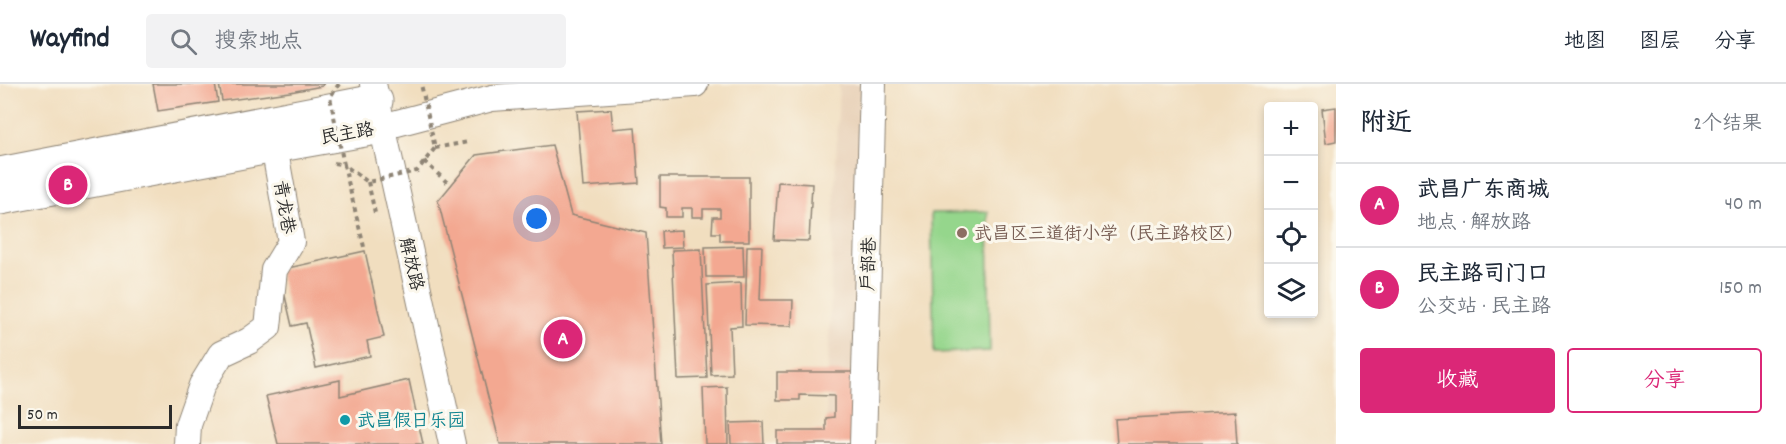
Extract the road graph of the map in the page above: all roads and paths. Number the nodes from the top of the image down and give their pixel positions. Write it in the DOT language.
graph roads {
  1 [pos="339,84"];
  2 [pos="421,84"];
  3 [pos="695,84"];
  4 [pos="873,84"];
  5 [pos="377,104"];
  6 [pos="468,142"];
  7 [pos="274,146"];
  8 [pos="435,148"];
  9 [pos="424,160"];
  10 [pos="325,161"];
  11 [pos="344,165"];
  12 [pos="0,174"];
  13 [pos="368,182"];
  14 [pos="451,186"];
  15 [pos="0,198"];
  16 [pos="375,213"];
  17 [pos="365,251"];
  18 [pos="187,444"];
  19 [pos="452,444"];
  20 [pos="863,444"];
  1 -- 11 [label="path, bridge"];
  2 -- 8 [label="path, bridge"];
  3 -- 5 [label="street, 民主路"];
  4 -- 20 [label="street, 户部巷"];
  5 -- 7 [label="main road, 民主路"];
  5 -- 12 [label="main road, 民主路"];
  5 -- 19 [label="street, 解放路"];
  6 -- 8 [label="path"];
  7 -- 15 [label="main road, 民主路"];
  7 -- 18 [label="street, 青龙巷"];
  8 -- 9 [label="path, bridge"];
  9 -- 13 [label="path, bridge"];
  9 -- 14 [label="path"];
  10 -- 11 [label="path"];
  11 -- 13 [label="path, bridge"];
  11 -- 17 [label="path"];
  13 -- 16 [label="path"];
}
